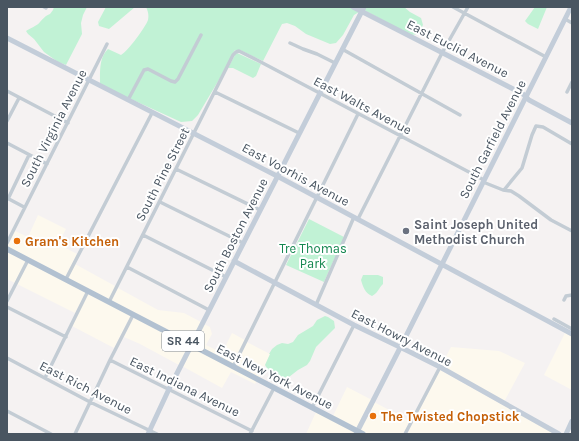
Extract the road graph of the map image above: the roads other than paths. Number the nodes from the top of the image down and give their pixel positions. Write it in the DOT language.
graph roads {
  1 [pos="353,7"];
  2 [pos="453,7"];
  3 [pos="468,7"];
  4 [pos="571,7"];
  5 [pos="362,9"];
  6 [pos="464,13"];
  7 [pos="570,15"];
  8 [pos="565,19"];
  9 [pos="572,24"];
  10 [pos="201,35"];
  11 [pos="8,41"];
  12 [pos="290,43"];
  13 [pos="107,44"];
  14 [pos="342,49"];
  15 [pos="442,53"];
  16 [pos="233,55"];
  17 [pos="546,57"];
  18 [pos="335,63"];
  19 [pos="88,80"];
  20 [pos="572,82"];
  21 [pos="7,91"];
  22 [pos="215,92"];
  23 [pos="567,92"];
  24 [pos="320,93"];
  25 [pos="422,93"];
  26 [pos="526,97"];
  27 [pos="19,98"];
  28 [pos="128,100"];
  29 [pos="152,113"];
  30 [pos="358,114"];
  31 [pos="460,115"];
  32 [pos="7,121"];
  33 [pos="68,123"];
  34 [pos="572,123"];
  35 [pos="299,133"];
  36 [pos="194,134"];
  37 [pos="400,136"];
  38 [pos="7,143"];
  39 [pos="572,144"];
  40 [pos="29,155"];
  41 [pos="46,164"];
  42 [pos="176,169"];
  43 [pos="277,176"];
  44 [pos="483,181"];
  45 [pos="504,190"];
  46 [pos="317,197"];
  47 [pos="7,198"];
  48 [pos="160,202"];
  49 [pos="24,207"];
  50 [pos="260,210"];
  51 [pos="356,218"];
  52 [pos="572,226"];
  53 [pos="566,228"];
  54 [pos="572,231"];
  55 [pos="143,235"];
  56 [pos="7,243"];
  57 [pos="243,244"];
  58 [pos="7,249"];
  59 [pos="28,260"];
  60 [pos="234,261"];
  61 [pos="442,264"];
  62 [pos="127,267"];
  63 [pos="226,277"];
  64 [pos="66,279"];
  65 [pos="275,283"];
  66 [pos="88,291"];
  67 [pos="572,295"];
  68 [pos="564,300"];
  69 [pos="7,302"];
  70 [pos="109,302"];
  71 [pos="316,305"];
  72 [pos="7,307"];
  73 [pos="209,310"];
  74 [pos="133,314"];
  75 [pos="554,319"];
  76 [pos="354,325"];
  77 [pos="572,329"];
  78 [pos="572,334"];
  79 [pos="66,337"];
  80 [pos="191,345"];
  81 [pos="400,348"];
  82 [pos="7,358"];
  83 [pos="110,360"];
  84 [pos="234,367"];
  85 [pos="440,367"];
  86 [pos="45,378"];
  87 [pos="274,388"];
  88 [pos="169,389"];
  89 [pos="90,402"];
  90 [pos="312,408"];
  91 [pos="7,410"];
  92 [pos="572,422"];
  93 [pos="149,432"];
  94 [pos="251,432"];
  95 [pos="359,433"];
  96 [pos="51,434"];
  97 [pos="75,434"];
  98 [pos="157,434"];
  99 [pos="405,434"];
  100 [pos="559,434"];
  101 [pos="566,434"];
  1 -- 5 [label="street, East Euclid Avenue"];
  2 -- 6 [label="street"];
  3 -- 6 [label="street"];
  4 -- 7 [label="street, South Garfield Avenue"];
  5 -- 14 [label="street, South Boston Avenue"];
  5 -- 15 [label="street, East Euclid Avenue"];
  6 -- 15 [label="street"];
  6 -- 17 [label="street"];
  7 -- 8 [label="street, South Garfield Avenue"];
  8 -- 9 [label="street"];
  8 -- 17 [label="street, South Garfield Avenue"];
  10 -- 28 [label="street"];
  11 -- 19 [label="street, East Voorhis Avenue"];
  12 -- 18 [label="street"];
  13 -- 19 [label="street, South Virginia Avenue"];
  14 -- 18 [label="street, South Boston Avenue"];
  14 -- 25 [label="street"];
  15 -- 25 [label="street"];
  15 -- 26 [label="street, East Euclid Avenue"];
  16 -- 22 [label="street, South Pine Street"];
  16 -- 24 [label="street, East Walts Avenue"];
  17 -- 26 [label="street, South Garfield Avenue"];
  18 -- 24 [label="street, South Boston Avenue"];
  19 -- 28 [label="street, East Voorhis Avenue"];
  19 -- 33 [label="street, South Virginia Avenue"];
  20 -- 23 [label="street"];
  21 -- 27 [label="street"];
  22 -- 35 [label="street"];
  22 -- 36 [label="street, South Pine Street"];
  24 -- 30 [label="street, East Walts Avenue"];
  24 -- 35 [label="street, South Boston Avenue"];
  25 -- 31 [label="street"];
  25 -- 37 [label="street"];
  26 -- 34 [label="street, East Euclid Avenue"];
  26 -- 44 [label="street, South Garfield Avenue"];
  27 -- 32 [label="street"];
  27 -- 33 [label="street"];
  28 -- 29 [label="street, East Voorhis Avenue"];
  29 -- 36 [label="street, East Voorhis Avenue"];
  29 -- 64 [label="street"];
  30 -- 37 [label="street, East Walts Avenue"];
  30 -- 46 [label="street"];
  33 -- 41 [label="street, South Virginia Avenue"];
  35 -- 43 [label="street, South Boston Avenue"];
  36 -- 42 [label="street, South Pine Street"];
  36 -- 43 [label="street, East Voorhis Avenue"];
  37 -- 44 [label="street, East Walts Avenue"];
  37 -- 51 [label="street"];
  38 -- 40 [label="street"];
  39 -- 45 [label="street"];
  40 -- 41 [label="street"];
  40 -- 47 [label="street"];
  41 -- 49 [label="street, South Virginia Avenue"];
  42 -- 48 [label="street, South Pine Street"];
  42 -- 50 [label="street"];
  43 -- 46 [label="street, East Voorhis Avenue"];
  43 -- 50 [label="street, South Boston Avenue"];
  44 -- 45 [label="street, East Walts Avenue"];
  44 -- 61 [label="street, South Garfield Avenue"];
  45 -- 53 [label="street, East Walts Avenue"];
  46 -- 51 [label="street, East Voorhis Avenue"];
  46 -- 65 [label="street"];
  47 -- 49 [label="street"];
  48 -- 55 [label="street, South Pine Street"];
  48 -- 57 [label="street"];
  49 -- 56 [label="street, South Virginia Avenue"];
  50 -- 57 [label="street, South Boston Avenue"];
  51 -- 61 [label="street, East Voorhis Avenue"];
  51 -- 71 [label="street"];
  52 -- 53 [label="street"];
  53 -- 54 [label="street, East Walts Avenue"];
  55 -- 62 [label="street, South Pine Street"];
  55 -- 63 [label="street"];
  57 -- 60 [label="street, South Boston Avenue"];
  58 -- 59 [label="main road, East New York Avenue / SR 44"];
  59 -- 64 [label="main road, East New York Avenue / SR 44"];
  59 -- 69 [label="street"];
  60 -- 63 [label="street, South Boston Avenue"];
  60 -- 65 [label="street, East Howry Avenue"];
  61 -- 78 [label="street, East Voorhis Avenue"];
  61 -- 81 [label="street, South Garfield Avenue"];
  62 -- 70 [label="street, South Pine Street"];
  62 -- 73 [label="street"];
  63 -- 73 [label="street, South Boston Avenue"];
  64 -- 66 [label="main road, East New York Avenue / SR 44"];
  65 -- 71 [label="street, East Howry Avenue"];
  65 -- 84 [label="street"];
  66 -- 70 [label="main road, East New York Avenue / SR 44"];
  66 -- 79 [label="street"];
  67 -- 68 [label="street"];
  70 -- 74 [label="main road, East New York Avenue / SR 44"];
  71 -- 76 [label="street, East Howry Avenue"];
  72 -- 79 [label="street"];
  73 -- 80 [label="street, South Boston Avenue"];
  74 -- 80 [label="main road, East New York Avenue / SR 44"];
  74 -- 83 [label="street"];
  75 -- 77 [label="street"];
  76 -- 81 [label="street, East Howry Avenue"];
  76 -- 90 [label="street"];
  79 -- 86 [label="street"];
  80 -- 84 [label="main road, East New York Avenue / SR 44"];
  80 -- 88 [label="street, South Boston Avenue"];
  81 -- 85 [label="street, East Howry Avenue"];
  81 -- 95 [label="street, South Garfield Avenue"];
  82 -- 86 [label="street, East Rich Avenue"];
  83 -- 88 [label="street, East Indiana Avenue"];
  83 -- 89 [label="street"];
  84 -- 87 [label="main road, East New York Avenue / SR 44"];
  85 -- 99 [label="street"];
  85 -- 100 [label="street, East Howry Avenue"];
  86 -- 89 [label="street, East Rich Avenue"];
  87 -- 90 [label="main road, East New York Avenue / SR 44"];
  87 -- 94 [label="street"];
  88 -- 93 [label="street, South Boston Avenue"];
  88 -- 94 [label="street, East Indiana Avenue"];
  89 -- 93 [label="street, East Rich Avenue"];
  89 -- 97 [label="street"];
  90 -- 95 [label="main road, East New York Avenue / SR 44"];
  91 -- 96 [label="street"];
  92 -- 101 [label="street"];
  93 -- 98 [label="street, East Rich Avenue"];
}
